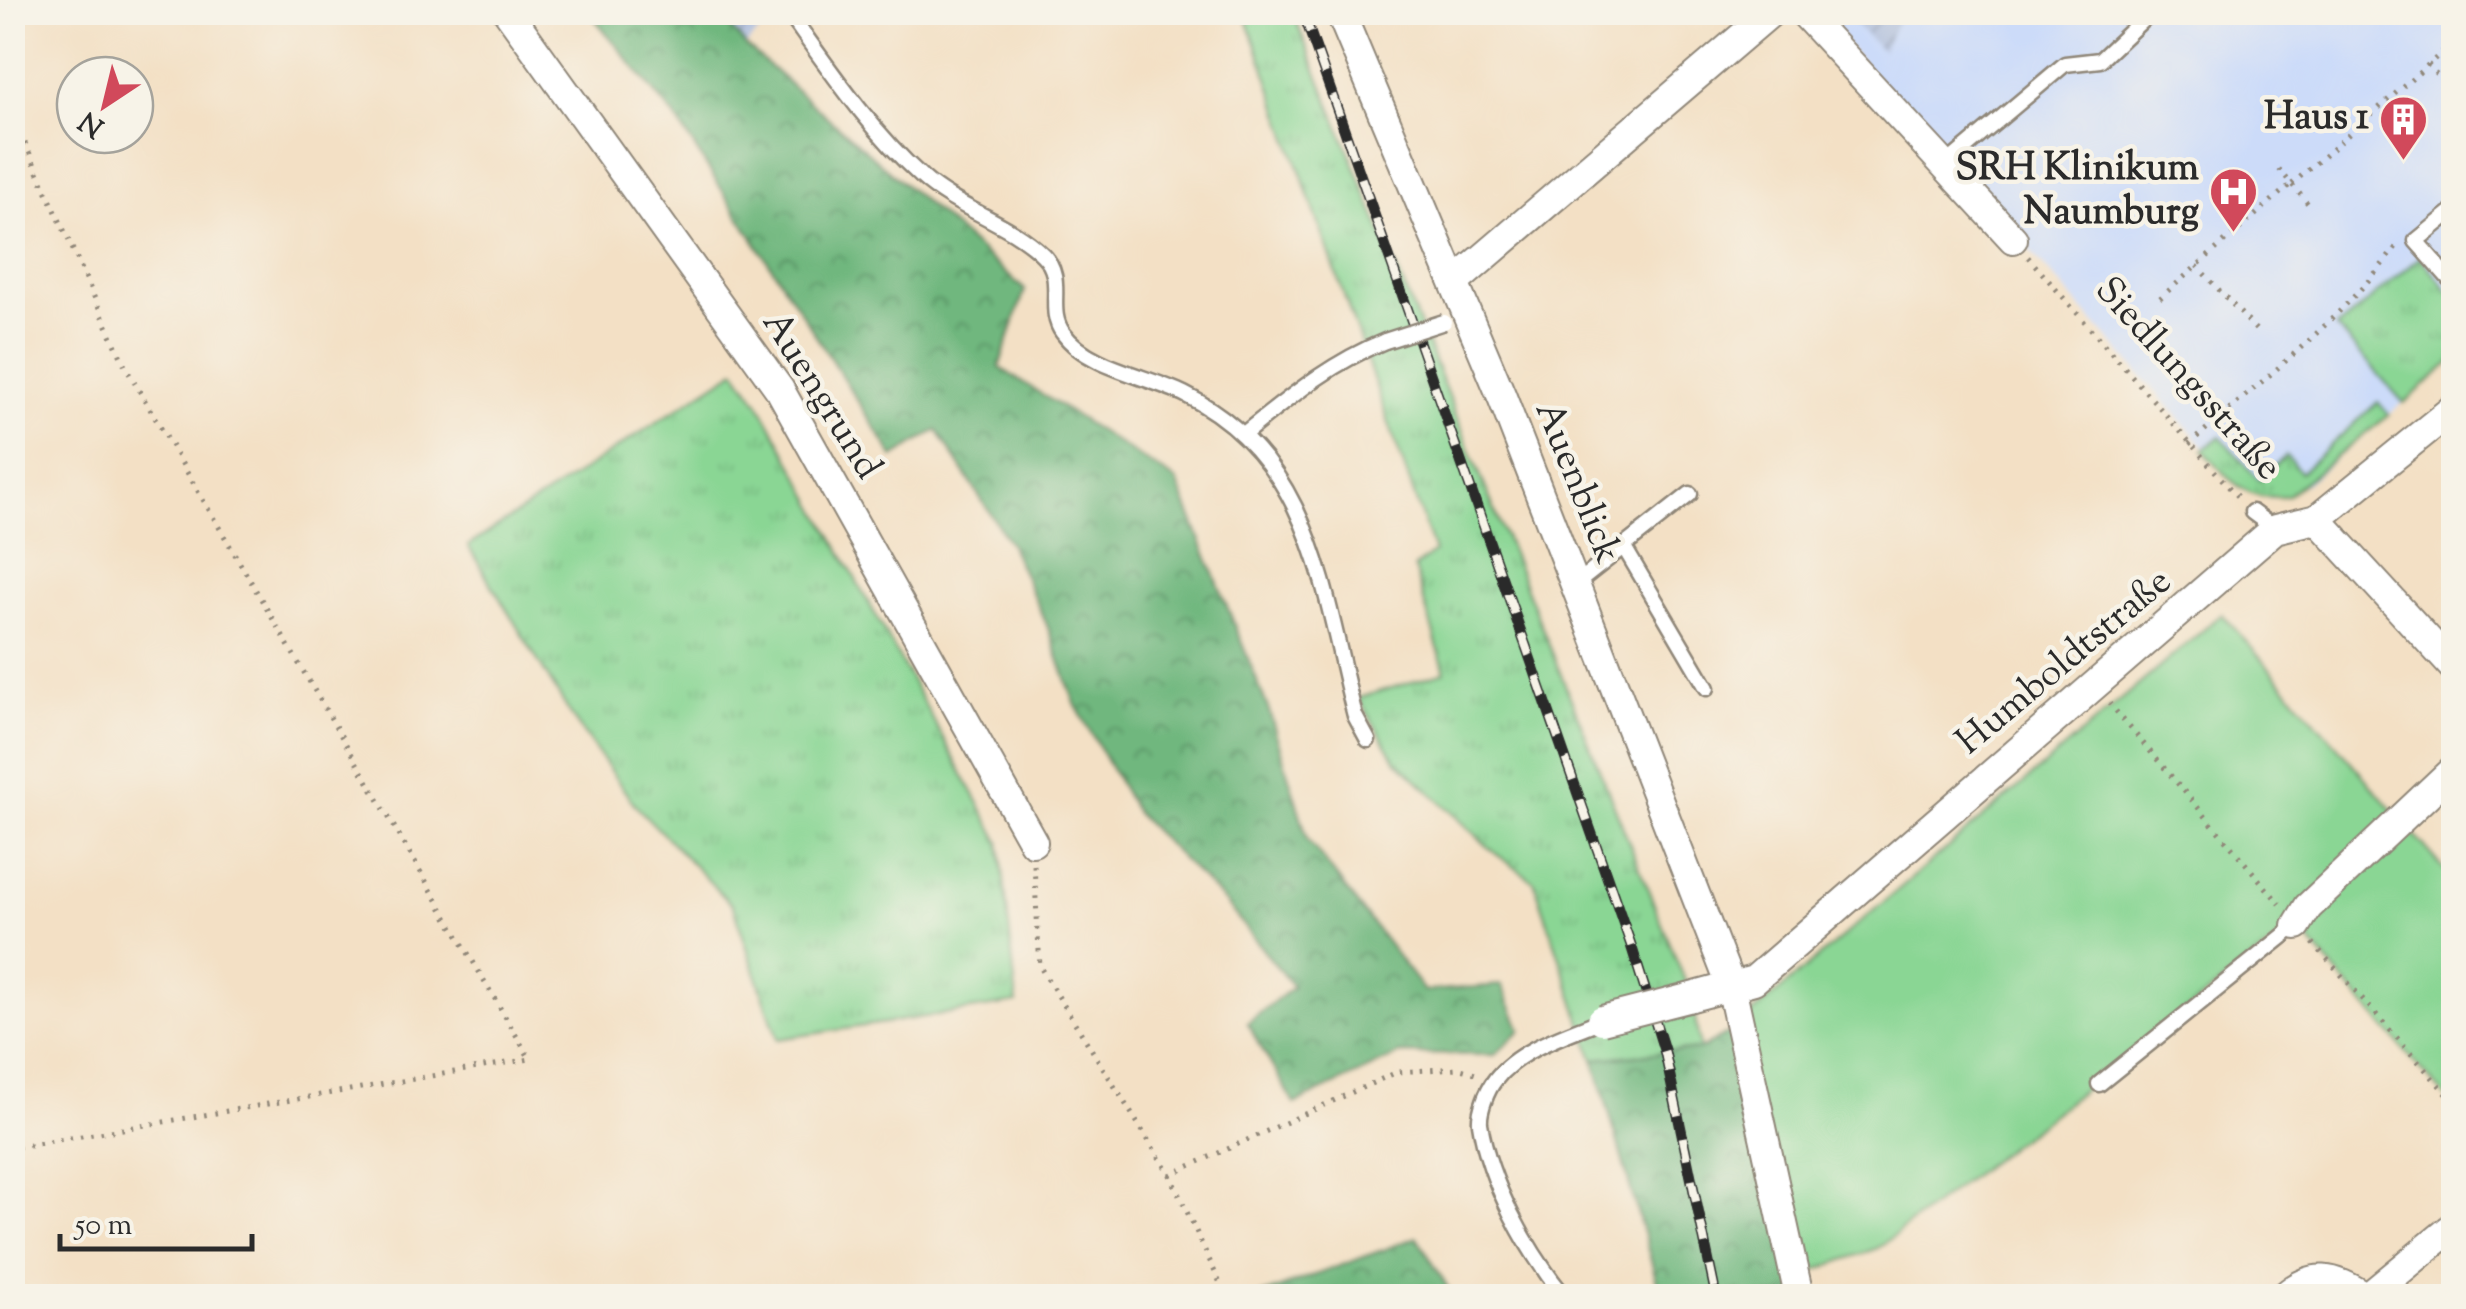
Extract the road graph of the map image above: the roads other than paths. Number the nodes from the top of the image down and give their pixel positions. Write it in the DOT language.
graph roads {
  1 [pos="508,12"];
  2 [pos="788,12"];
  3 [pos="1340,12"];
  4 [pos="1771,12"];
  5 [pos="1803,12"];
  6 [pos="2151,12"];
  7 [pos="1945,165"];
  8 [pos="2454,210"];
  9 [pos="2013,239"];
  10 [pos="1455,282"];
  11 [pos="2454,284"];
  12 [pos="1455,318"];
  13 [pos="2454,408"];
  14 [pos="1245,433"];
  15 [pos="1690,494"];
  16 [pos="2252,512"];
  17 [pos="2317,519"];
  18 [pos="2275,529"];
  19 [pos="1624,547"];
  20 [pos="1576,584"];
  21 [pos="2454,668"];
  22 [pos="1708,688"];
  23 [pos="1368,740"];
  24 [pos="2454,769"];
  25 [pos="1033,842"];
  26 [pos="2297,925"];
  27 [pos="1732,986"];
  28 [pos="1602,1020"];
  29 [pos="2099,1084"];
  30 [pos="2454,1226"];
  31 [pos="1564,1296"];
  32 [pos="1800,1296"];
  33 [pos="2285,1296"];
  34 [pos="2366,1296"];
  1 -- 25 [label="street, Auengrund"];
  2 -- 14 [label="lane"];
  3 -- 10 [label="street, Auenblick"];
  4 -- 10 [label="street"];
  5 -- 7 [label="street"];
  6 -- 7 [label="lane"];
  7 -- 9 [label="street"];
  8 -- 11 [label="lane"];
  10 -- 12 [label="street, Auenblick"];
  12 -- 14 [label="lane, bridge"];
  12 -- 20 [label="street, Auenblick"];
  13 -- 17 [label="street, Humboldtstraße"];
  14 -- 23 [label="lane"];
  15 -- 19 [label="lane"];
  16 -- 18 [label="lane, Siedlungsstraße"];
  17 -- 18 [label="street, Humboldtstraße"];
  17 -- 21 [label="street"];
  18 -- 27 [label="street, Humboldtstraße"];
  19 -- 20 [label="lane"];
  19 -- 22 [label="lane"];
  20 -- 27 [label="street, Auenblick"];
  24 -- 26 [label="street"];
  26 -- 29 [label="lane"];
  27 -- 28 [label="street, bridge"];
  27 -- 32 [label="street, Auenblick"];
  28 -- 31 [label="lane"];
  30 -- 34 [label="street"];
  33 -- 34 [label="street"];
}
